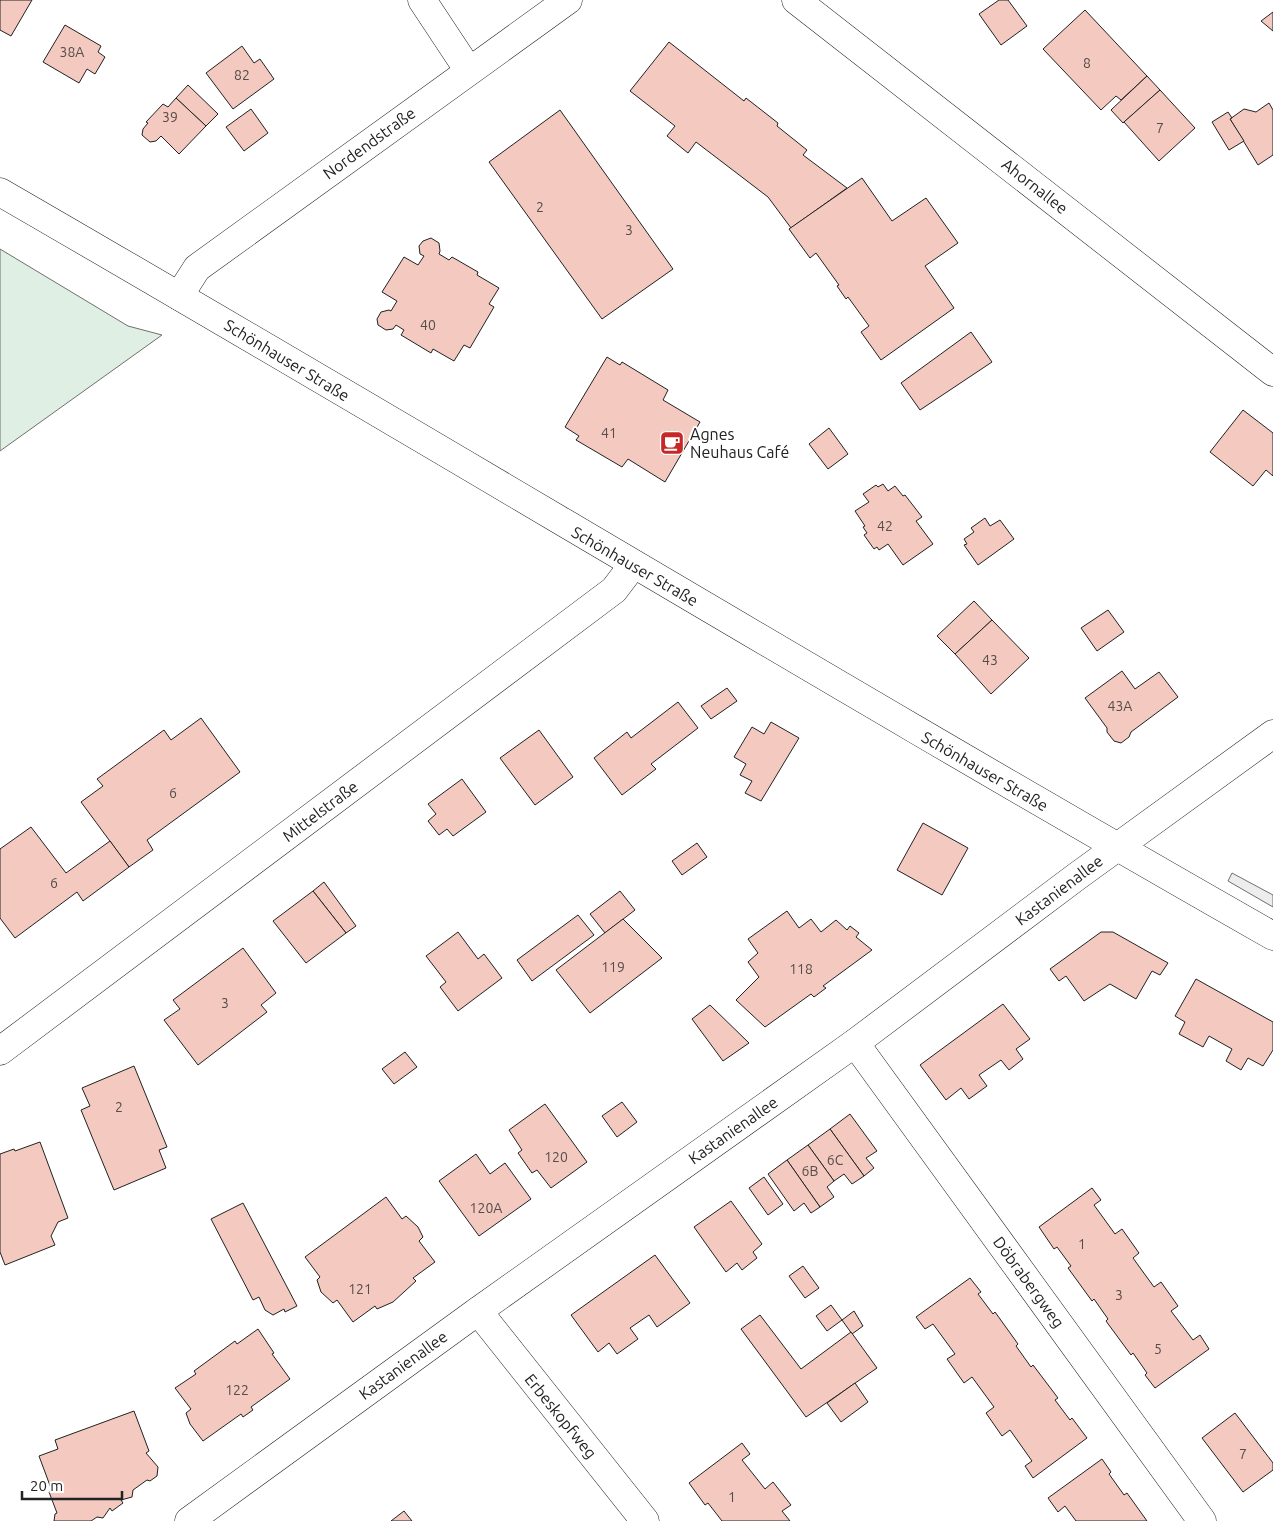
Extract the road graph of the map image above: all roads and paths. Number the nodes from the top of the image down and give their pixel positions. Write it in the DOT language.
graph roads {
  1 [pos="422,0"];
  2 [pos="568,0"];
  3 [pos="796,0"];
  4 [pos="469,71"];
  5 [pos="0,192"];
  6 [pos="179,296"];
  7 [pos="1273,372"];
  8 [pos="633,564"];
  9 [pos="1273,734"];
  10 [pos="1117,847"];
  11 [pos="1273,936"];
  12 [pos="855,1043"];
  13 [pos="0,1051"];
  14 [pos="478,1311"];
  15 [pos="189,1521"];
  16 [pos="645,1521"];
  17 [pos="1202,1521"];
  1 -- 4 [label="street"];
  2 -- 4 [label="street, Nordendstraße"];
  3 -- 7 [label="street, Ahornallee"];
  4 -- 6 [label="street, Nordendstraße"];
  5 -- 6 [label="street, Schönhauser Straße"];
  6 -- 8 [label="street, Schönhauser Straße"];
  8 -- 10 [label="street, Schönhauser Straße"];
  8 -- 13 [label="street, Mittelstraße"];
  9 -- 10 [label="street, Kastanienallee"];
  10 -- 11 [label="street, Schönhauser Straße"];
  10 -- 12 [label="street, Kastanienallee"];
  12 -- 14 [label="street, Kastanienallee"];
  12 -- 17 [label="street, Döbrabergweg"];
  14 -- 15 [label="street, Kastanienallee"];
  14 -- 16 [label="street, Erbeskopfweg"];
}
